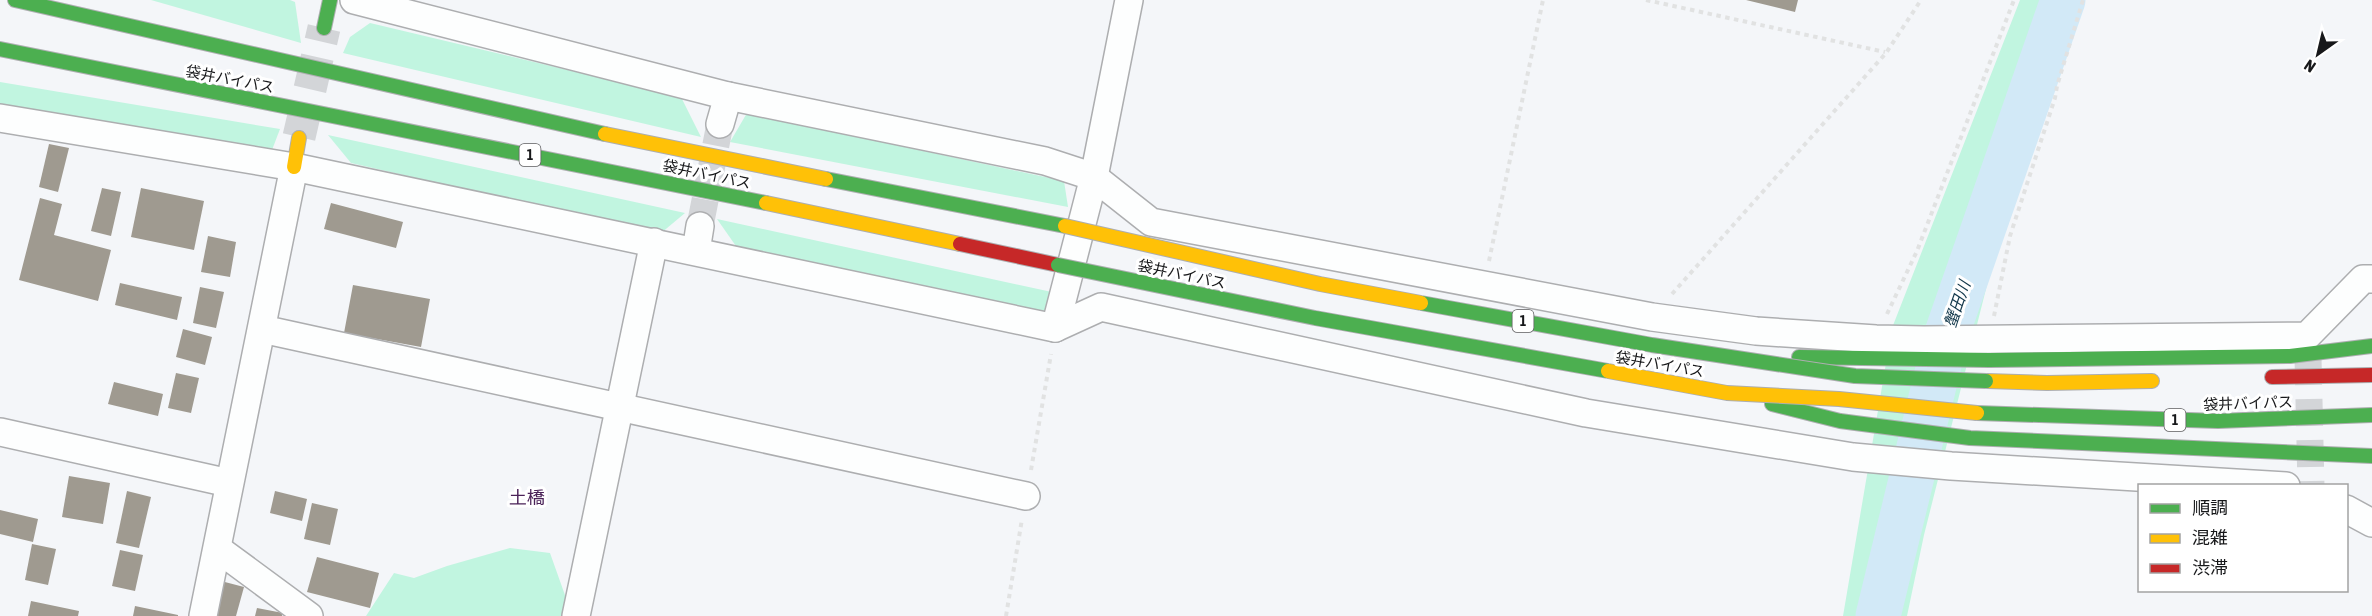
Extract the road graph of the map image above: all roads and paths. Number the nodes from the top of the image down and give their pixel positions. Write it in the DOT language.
graph roads {
  1 [pos="15,0"];
  2 [pos="43,0"];
  3 [pos="330,0"];
  4 [pos="354,0"];
  5 [pos="1129,0"];
  6 [pos="1543,0"];
  7 [pos="1646,0"];
  8 [pos="1921,0"];
  9 [pos="2014,0"];
  10 [pos="2083,0"];
  11 [pos="69,12"];
  12 [pos="324,28"];
  13 [pos="0,49"];
  14 [pos="1886,53"];
  15 [pos="0,61"];
  16 [pos="57,62"];
  17 [pos="728,96"];
  18 [pos="0,118"];
  19 [pos="720,124"];
  20 [pos="299,138"];
  21 [pos="294,167"];
  22 [pos="1094,177"];
  23 [pos="654,242"];
  24 [pos="2372,279"];
  25 [pos="1484,286"];
  26 [pos="1652,317"];
  27 [pos="1055,328"];
  28 [pos="262,329"];
  29 [pos="1887,339"];
  30 [pos="2372,346"];
  31 [pos="1985,347"];
  32 [pos="1734,357"];
  33 [pos="2372,375"];
  34 [pos="2256,378"];
  35 [pos="2163,380"];
  36 [pos="1727,393"];
  37 [pos="620,408"];
  38 [pos="2372,415"];
  39 [pos="0,432"];
  40 [pos="2372,456"];
  41 [pos="229,483"];
  42 [pos="2252,484"];
  43 [pos="1026,496"];
  44 [pos="2348,510"];
  45 [pos="2372,523"];
  46 [pos="218,549"];
  47 [pos="203,616"];
  48 [pos="309,616"];
  49 [pos="576,616"];
  1 -- 11 [label="main road, 袋井バイパス / 1"];
  2 -- 11 [label="main road"];
  3 -- 12 [label="main road"];
  4 -- 17 [label="street"];
  5 -- 22 [label="street"];
  6 -- 25 [label="path"];
  7 -- 14 [label="path"];
  8 -- 14 [label="path"];
  9 -- 29 [label="path"];
  10 -- 31 [label="path"];
  11 -- 32 [label="main road, 袋井バイパス / 1, bridge"];
  13 -- 16 [label="main road, 袋井バイパス / 1"];
  14 -- 26 [label="path"];
  15 -- 16 [label="main road"];
  16 -- 36 [label="main road, 袋井バイパス / 1, bridge"];
  17 -- 19 [label="street"];
  17 -- 22 [label="street"];
  18 -- 21 [label="street"];
  20 -- 21 [label="main road"];
  21 -- 23 [label="street"];
  21 -- 28 [label="street"];
  22 -- 25 [label="street"];
  22 -- 27 [label="street"];
  23 -- 27 [label="street"];
  23 -- 37 [label="street"];
  24 -- 31 [label="street"];
  25 -- 26 [label="street"];
  26 -- 29 [label="street"];
  27 -- 42 [label="street"];
  28 -- 37 [label="street"];
  28 -- 41 [label="street"];
  29 -- 31 [label="street"];
  30 -- 31 [label="main road"];
  31 -- 32 [label="main road, bridge"];
  32 -- 35 [label="main road, 袋井バイパス / 1, bridge"];
  33 -- 34 [label="main road, 袋井バイパス"];
  36 -- 38 [label="main road, 袋井バイパス / 1, bridge"];
  36 -- 40 [label="main road, bridge"];
  37 -- 43 [label="street"];
  37 -- 49 [label="street"];
  39 -- 41 [label="street"];
  41 -- 46 [label="street"];
  44 -- 45 [label="street"];
  46 -- 47 [label="street"];
  46 -- 48 [label="street"];
}
